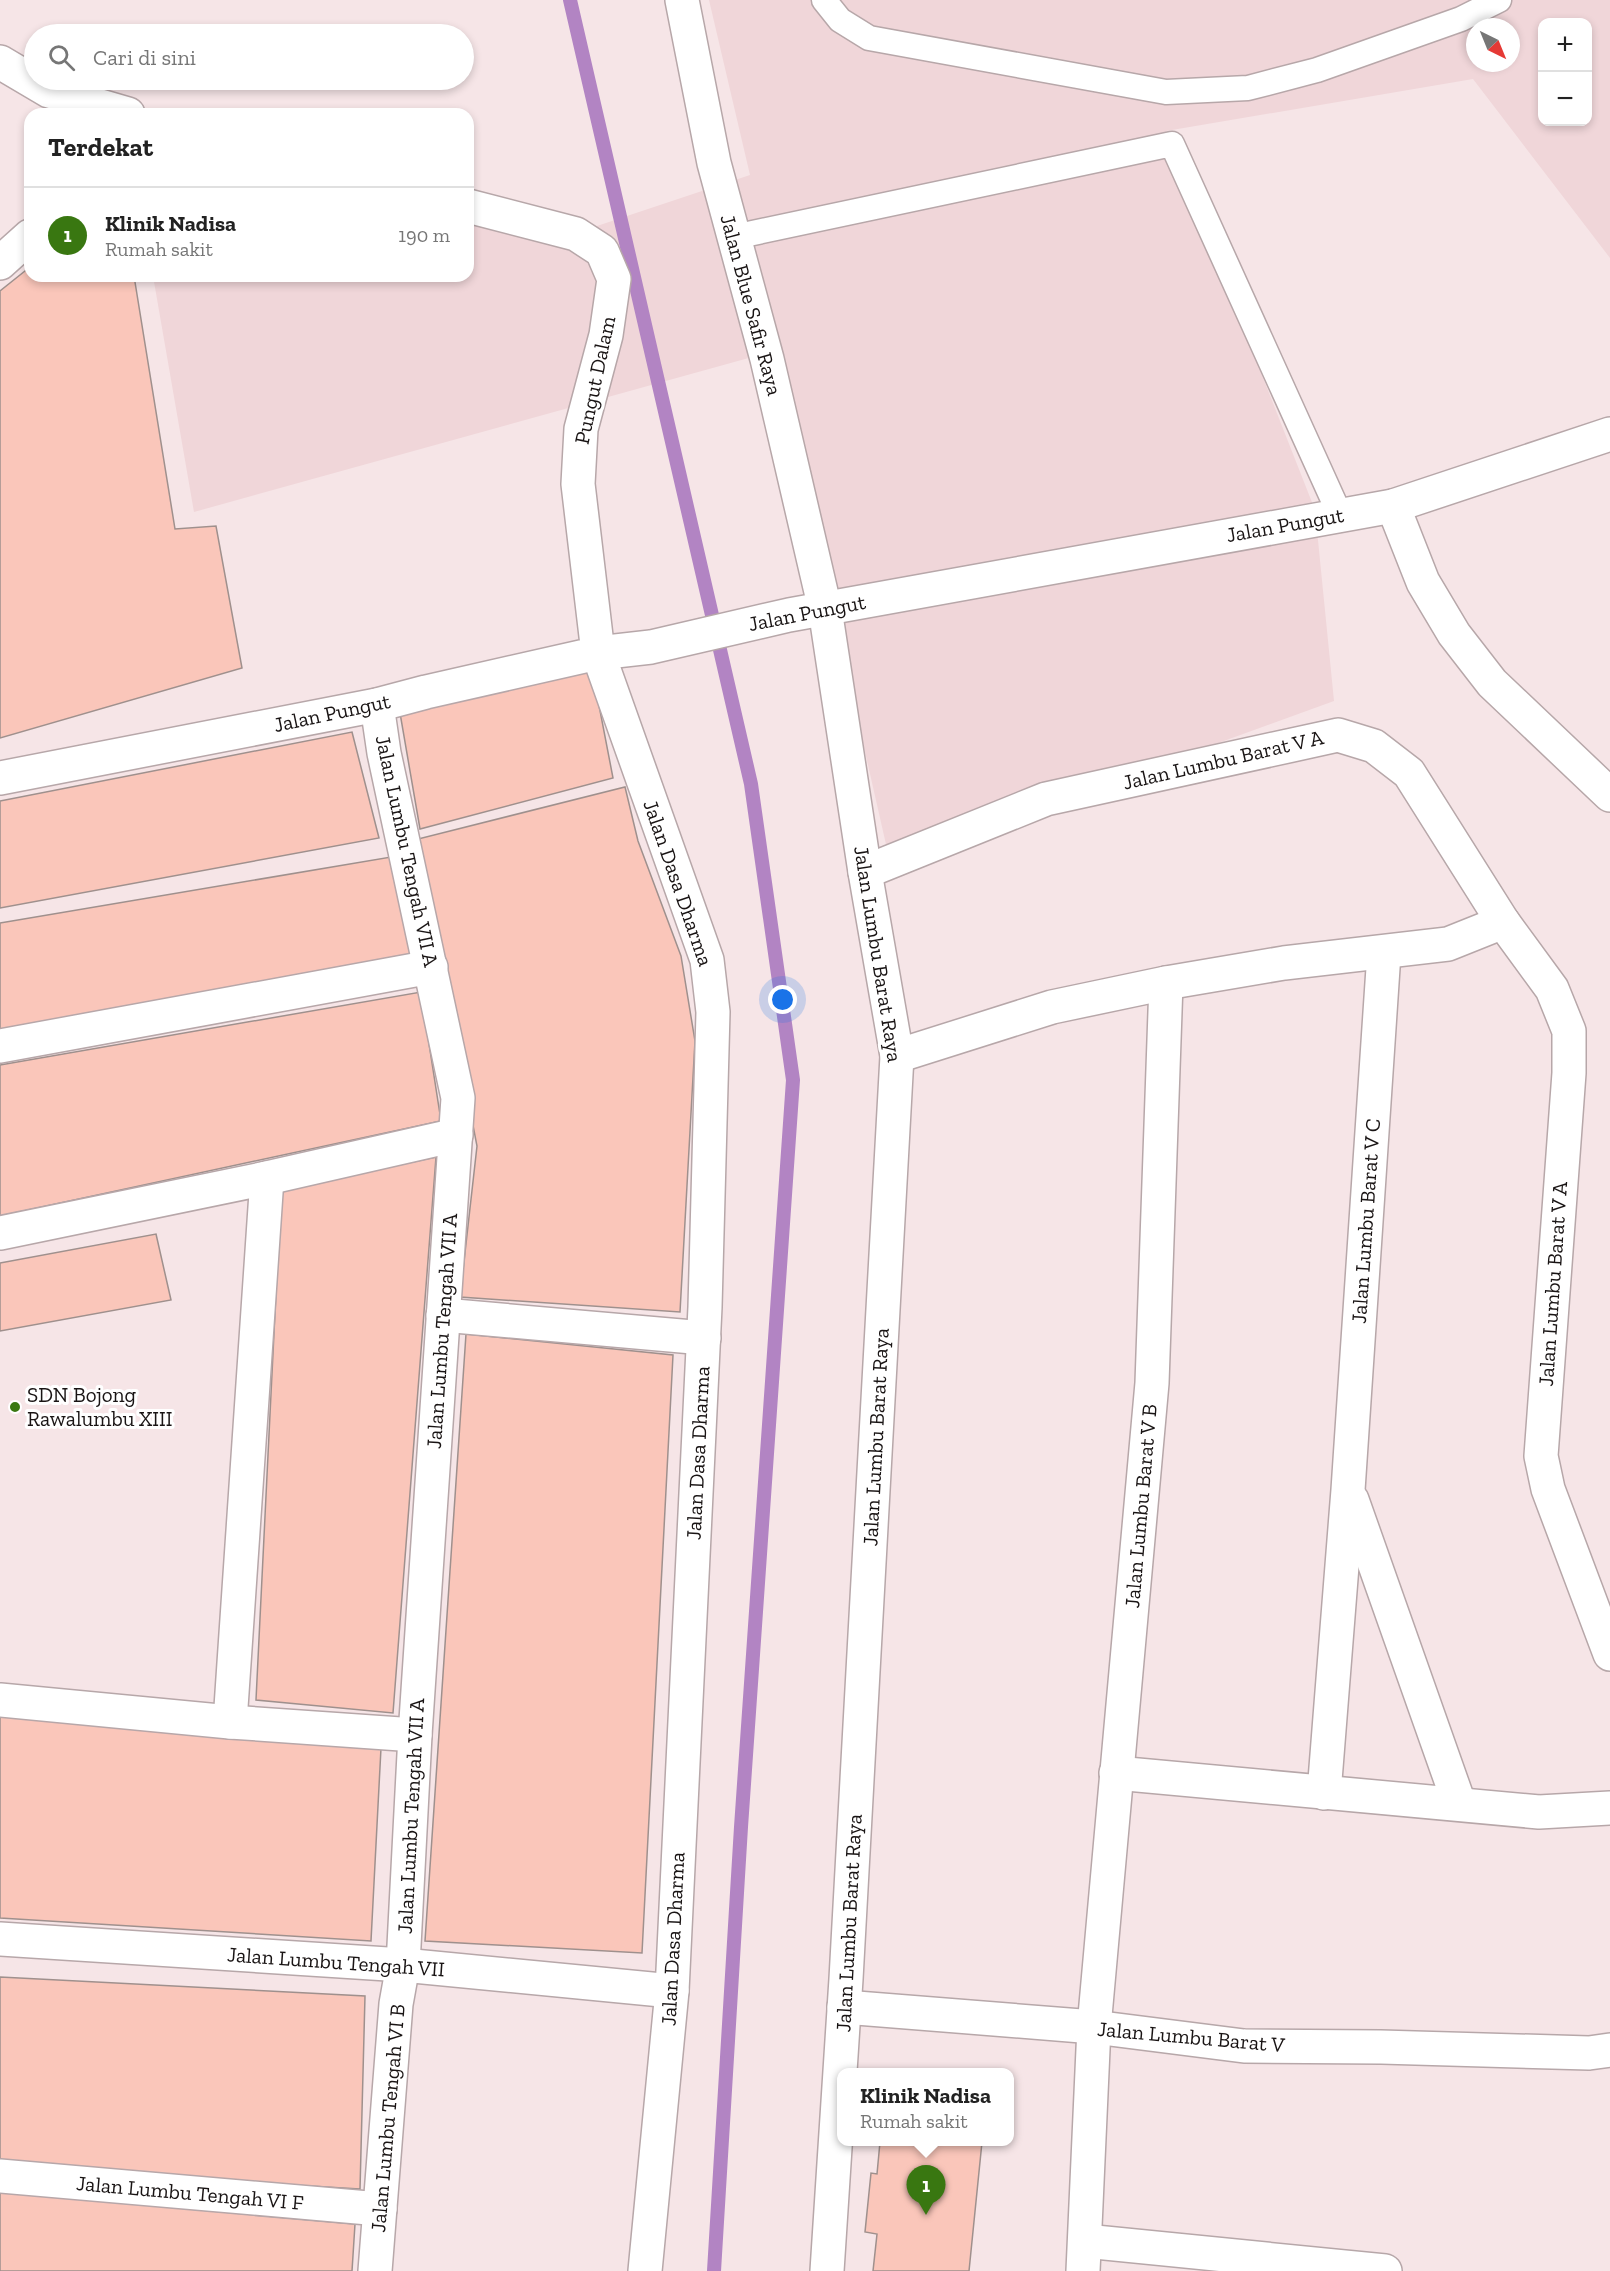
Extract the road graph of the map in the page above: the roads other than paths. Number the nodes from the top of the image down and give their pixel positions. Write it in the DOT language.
graph roads {
  1 [pos="682,0"];
  2 [pos="824,0"];
  3 [pos="1499,0"];
  4 [pos="0,62"];
  5 [pos="24,76"];
  6 [pos="47,90"];
  7 [pos="107,108"];
  8 [pos="474,208"];
  9 [pos="734,237"];
  10 [pos="24,241"];
  11 [pos="0,263"];
  12 [pos="1610,434"];
  13 [pos="1393,506"];
  14 [pos="1340,515"];
  15 [pos="825,609"];
  16 [pos="598,653"];
  17 [pos="376,705"];
  18 [pos="0,778"];
  19 [pos="1610,795"];
  20 [pos="865,872"];
  21 [pos="1503,922"];
  22 [pos="1384,953"];
  23 [pos="431,967"];
  24 [pos="1166,983"];
  25 [pos="0,1046"];
  26 [pos="897,1056"];
  27 [pos="456,1135"];
  28 [pos="267,1178"];
  29 [pos="0,1233"];
  30 [pos="443,1314"];
  31 [pos="704,1338"];
  32 [pos="1348,1490"];
  33 [pos="1610,1654"];
  34 [pos="0,1700"];
  35 [pos="230,1722"];
  36 [pos="415,1735"];
  37 [pos="1116,1773"];
  38 [pos="1324,1793"];
  39 [pos="1459,1803"];
  40 [pos="1610,1808"];
  41 [pos="0,1939"];
  42 [pos="403,1965"];
  43 [pos="672,1991"];
  44 [pos="844,2007"];
  45 [pos="1094,2027"];
  46 [pos="1610,2050"];
  47 [pos="840,2068"];
  48 [pos="837,2116"];
  49 [pos="0,2176"];
  50 [pos="380,2209"];
  51 [pos="1084,2256"];
  52 [pos="1293,2266"];
  53 [pos="375,2271"];
  54 [pos="645,2271"];
  55 [pos="827,2271"];
  56 [pos="1385,2271"];
  1 -- 9 [label="street, Jalan Blue Safir Raya"];
  2 -- 3 [label="lane"];
  4 -- 5 [label="street"];
  6 -- 7 [label="street"];
  8 -- 16 [label="street, Pungut Dalam"];
  9 -- 14 [label="lane"];
  9 -- 15 [label="street, Jalan Blue Safir Raya"];
  10 -- 11 [label="street"];
  12 -- 13 [label="street, Jalan Pungut"];
  13 -- 14 [label="street, Jalan Pungut"];
  13 -- 19 [label="street"];
  14 -- 15 [label="street, Jalan Pungut"];
  15 -- 16 [label="street, Jalan Pungut"];
  15 -- 20 [label="street, Jalan Lumbu Barat Raya"];
  16 -- 17 [label="street, Jalan Pungut"];
  16 -- 31 [label="street, Jalan Dasa Dharma"];
  17 -- 18 [label="street, Jalan Pungut"];
  17 -- 23 [label="street, Jalan Lumbu Tengah VII A"];
  20 -- 21 [label="street, Jalan Lumbu Barat V A"];
  20 -- 26 [label="street, Jalan Lumbu Barat Raya"];
  21 -- 22 [label="street"];
  21 -- 33 [label="street, Jalan Lumbu Barat V A"];
  22 -- 24 [label="street"];
  22 -- 32 [label="street, Jalan Lumbu Barat V C"];
  23 -- 25 [label="street"];
  23 -- 27 [label="street, Jalan Lumbu Tengah VII A"];
  24 -- 26 [label="street"];
  24 -- 37 [label="street, Jalan Lumbu Barat V B"];
  26 -- 44 [label="street, Jalan Lumbu Barat Raya"];
  27 -- 28 [label="street"];
  27 -- 30 [label="street, Jalan Lumbu Tengah VII A"];
  28 -- 29 [label="street"];
  28 -- 35 [label="street"];
  30 -- 31 [label="street"];
  30 -- 36 [label="street, Jalan Lumbu Tengah VII A"];
  31 -- 43 [label="street, Jalan Dasa Dharma"];
  32 -- 38 [label="street, Jalan Lumbu Barat V C"];
  32 -- 39 [label="street, Jalan Lumbu Barat V C"];
  34 -- 35 [label="street"];
  35 -- 36 [label="street"];
  36 -- 42 [label="street, Jalan Lumbu Tengah VII A"];
  37 -- 38 [label="street"];
  37 -- 45 [label="street, Jalan Lumbu Barat V B"];
  38 -- 39 [label="street"];
  39 -- 40 [label="street"];
  41 -- 42 [label="street, Jalan Lumbu Tengah VII"];
  42 -- 43 [label="street, Jalan Lumbu Tengah VII"];
  42 -- 50 [label="street, Jalan Lumbu Tengah VI B"];
  43 -- 54 [label="street, Jalan Dasa Dharma"];
  44 -- 45 [label="street, Jalan Lumbu Barat V"];
  44 -- 47 [label="street, Jalan Lumbu Barat Raya"];
  45 -- 46 [label="street, Jalan Lumbu Barat V"];
  45 -- 51 [label="street, Jalan Lumbu Barat V B"];
  48 -- 55 [label="street, Jalan Lumbu Barat Raya"];
  49 -- 50 [label="street, Jalan Lumbu Tengah VI F"];
  50 -- 53 [label="street, Jalan Lumbu Tengah VI B"];
  51 -- 52 [label="street"];
  52 -- 56 [label="street"];
}
